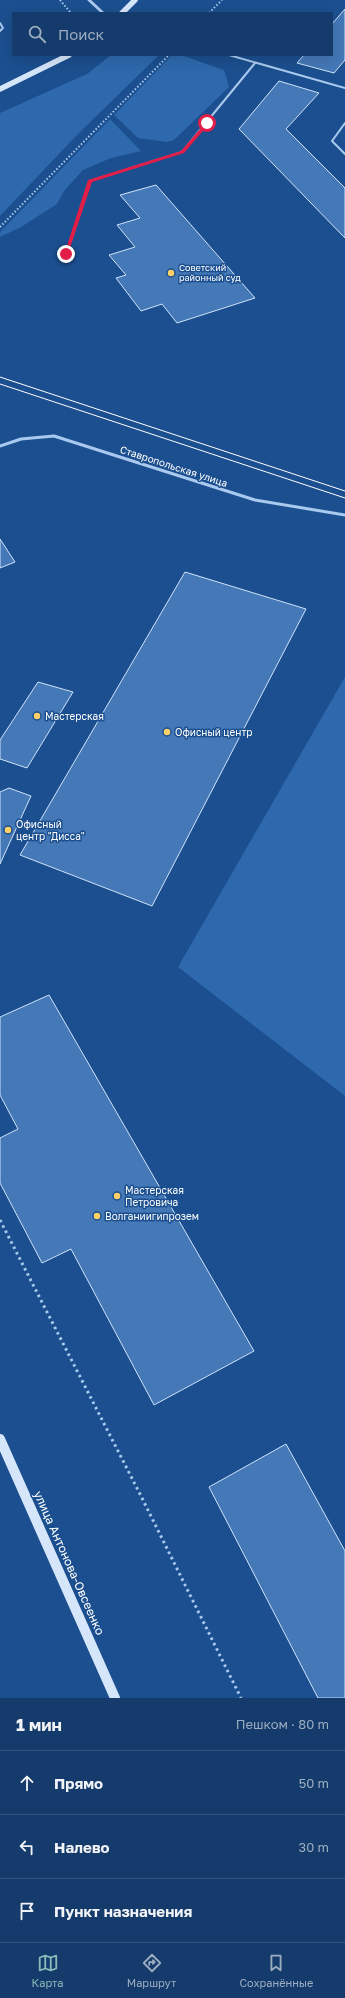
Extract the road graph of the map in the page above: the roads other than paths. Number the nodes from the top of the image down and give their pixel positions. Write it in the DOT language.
graph roads {
  1 [pos="89,0"];
  2 [pos="135,0"];
  3 [pos="102,12"];
  4 [pos="123,12"];
  5 [pos="0,23"];
  6 [pos="0,30"];
  7 [pos="67,56"];
  8 [pos="232,56"];
  9 [pos="255,63"];
  10 [pos="345,88"];
  11 [pos="0,89"];
  12 [pos="345,123"];
  13 [pos="345,154"];
  14 [pos="66,254"];
  15 [pos="0,446"];
  16 [pos="345,515"];
  17 [pos="0,1439"];
  18 [pos="115,1698"];
  1 -- 3 [label="street"];
  2 -- 4 [label="main road"];
  5 -- 6 [label="lane"];
  7 -- 11 [label="main road"];
  8 -- 9 [label="lane"];
  9 -- 10 [label="lane"];
  9 -- 14 [label="lane"];
  12 -- 13 [label="lane"];
  15 -- 16 [label="lane, Ставропольская улица"];
  17 -- 18 [label="main road, улица Антонова-Овсеенко"];
}
